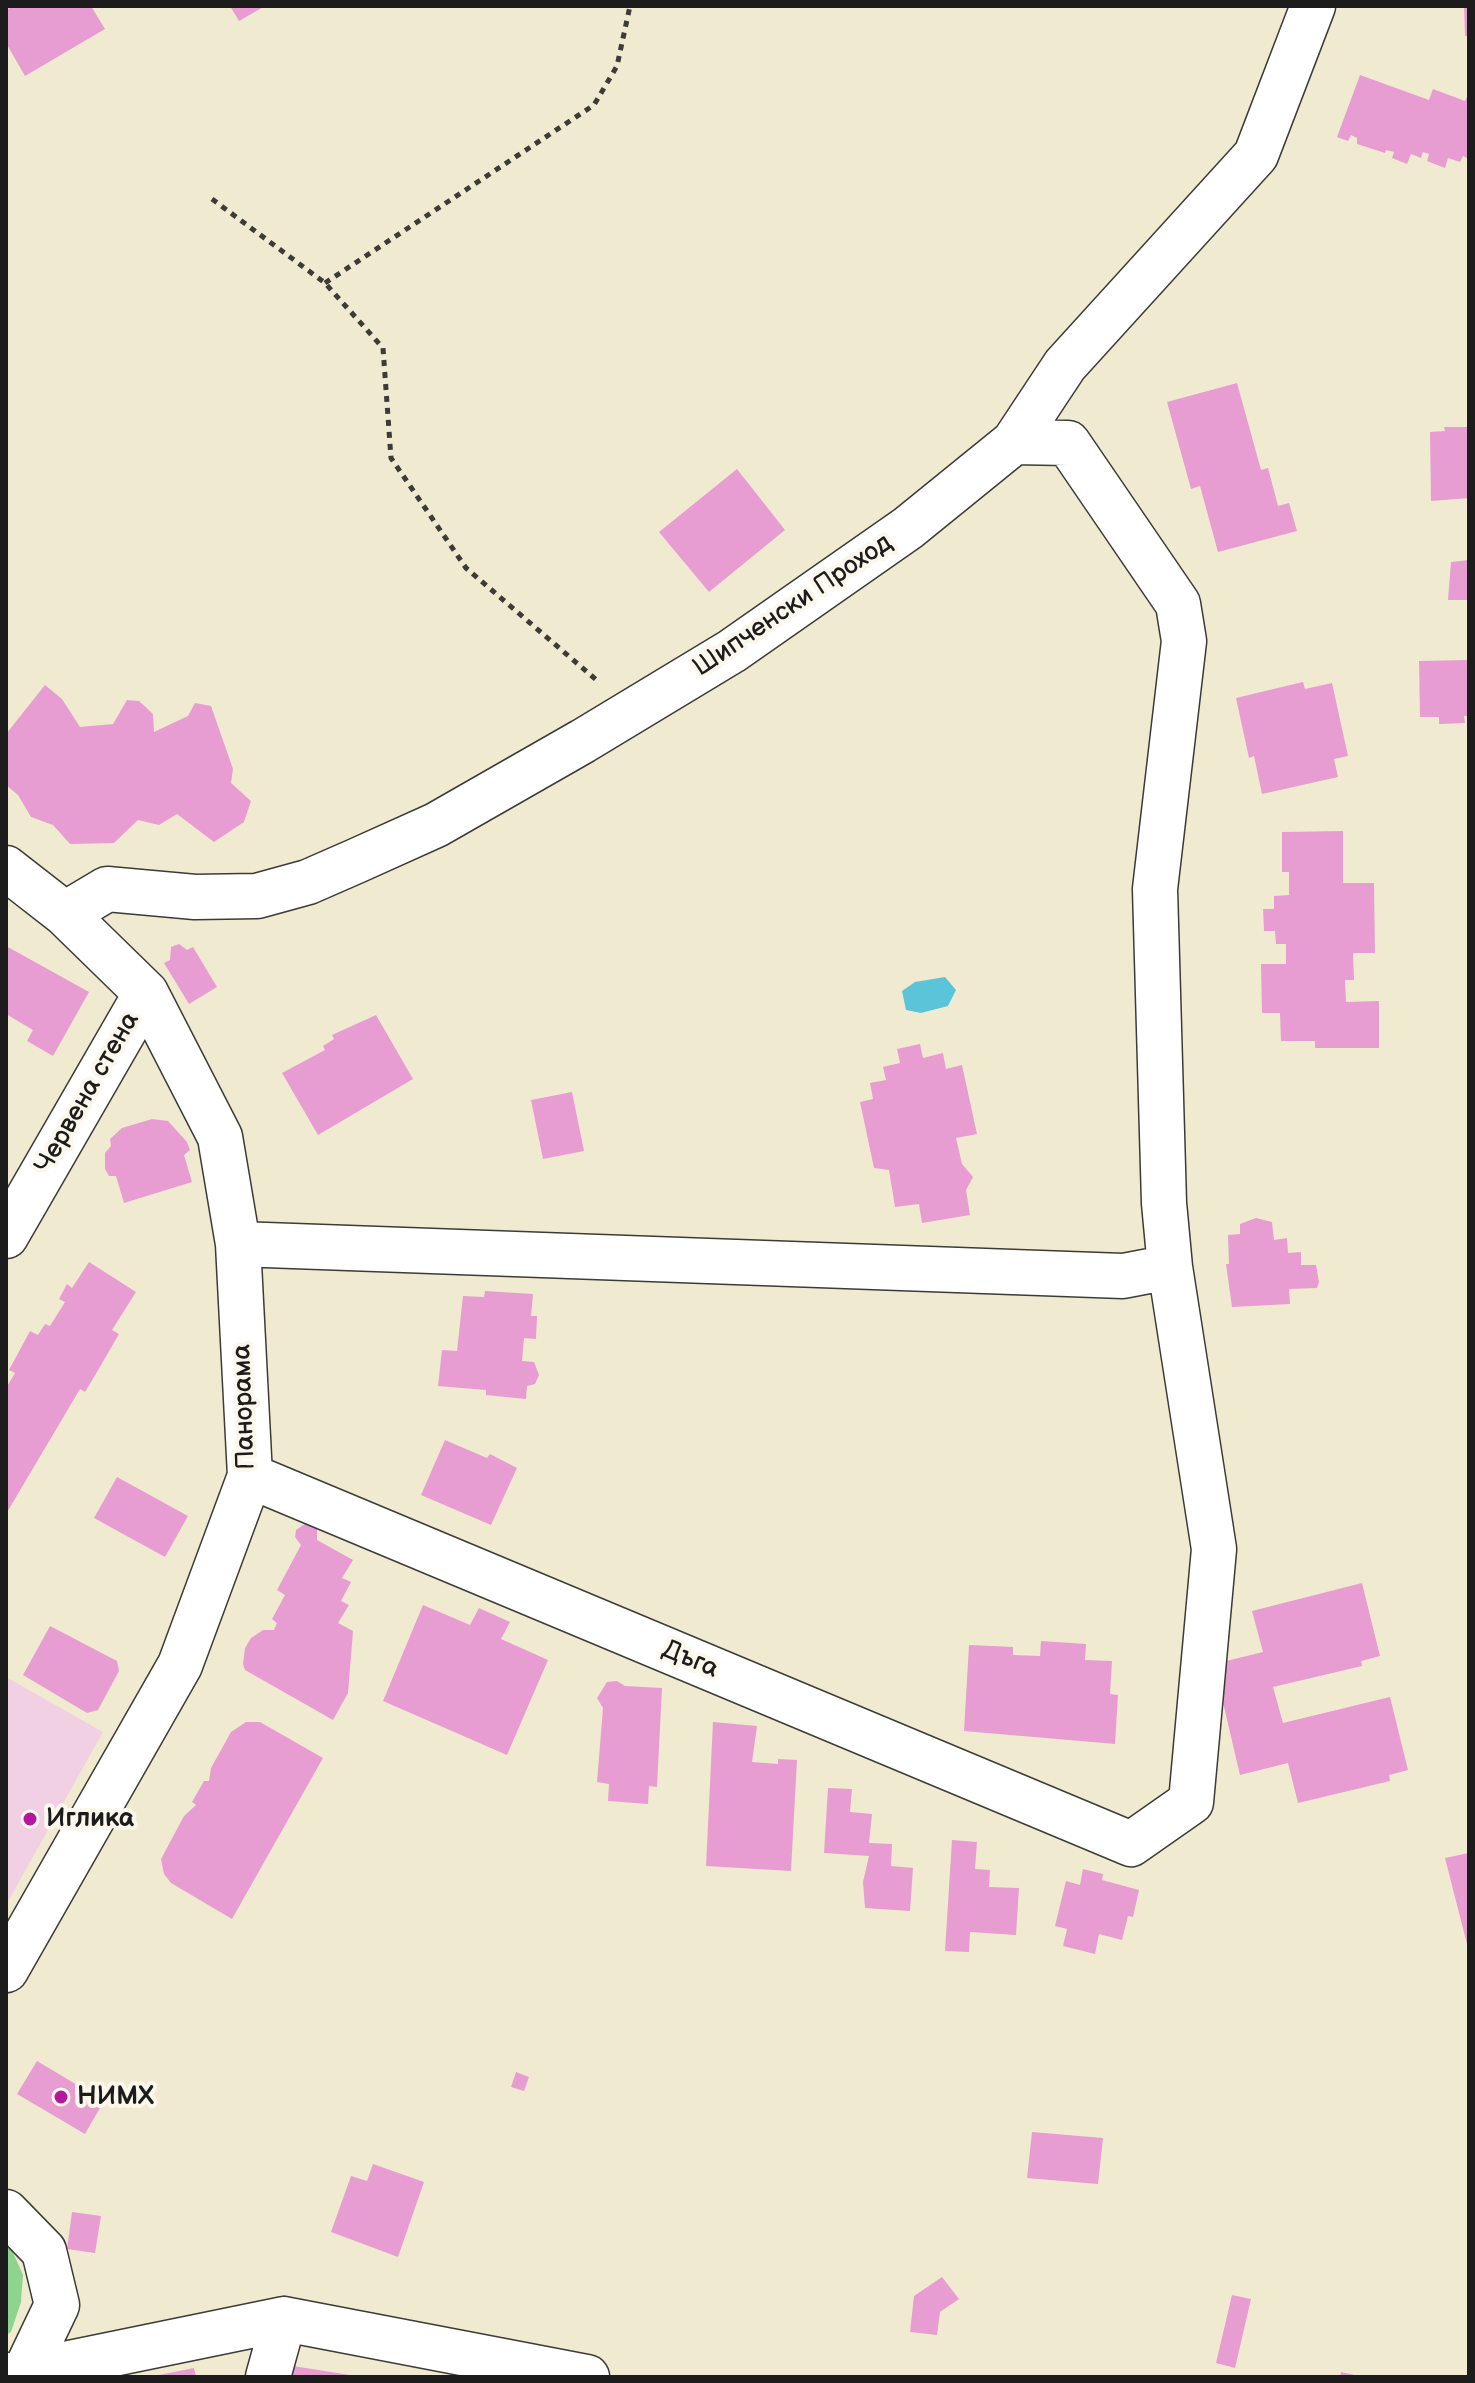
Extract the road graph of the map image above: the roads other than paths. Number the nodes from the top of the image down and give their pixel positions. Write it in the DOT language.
graph roads {
  1 [pos="1313,6"];
  2 [pos="1014,442"];
  3 [pos="6,868"];
  4 [pos="65,914"];
  5 [pos="146,993"];
  6 [pos="6,1236"];
  7 [pos="238,1244"];
  8 [pos="1170,1267"];
  9 [pos="250,1476"];
  10 [pos="6,1970"];
  11 [pos="6,2212"];
  12 [pos="284,2319"];
  13 [pos="15,2374"];
  14 [pos="268,2377"];
  15 [pos="587,2377"];
  1 -- 2 [label="street, Шипченски Проход"];
  2 -- 4 [label="street, Шипченски Проход"];
  2 -- 8 [label="street"];
  3 -- 4 [label="street, Панорама"];
  4 -- 5 [label="street, Панорама"];
  5 -- 6 [label="street, Червена стена"];
  5 -- 7 [label="street, Панорама"];
  7 -- 8 [label="street"];
  7 -- 9 [label="street, Панорама"];
  8 -- 9 [label="street, Дъга"];
  9 -- 10 [label="street, Панорама"];
  11 -- 13 [label="street"];
  12 -- 13 [label="street"];
  12 -- 14 [label="street"];
  12 -- 15 [label="street"];
}
